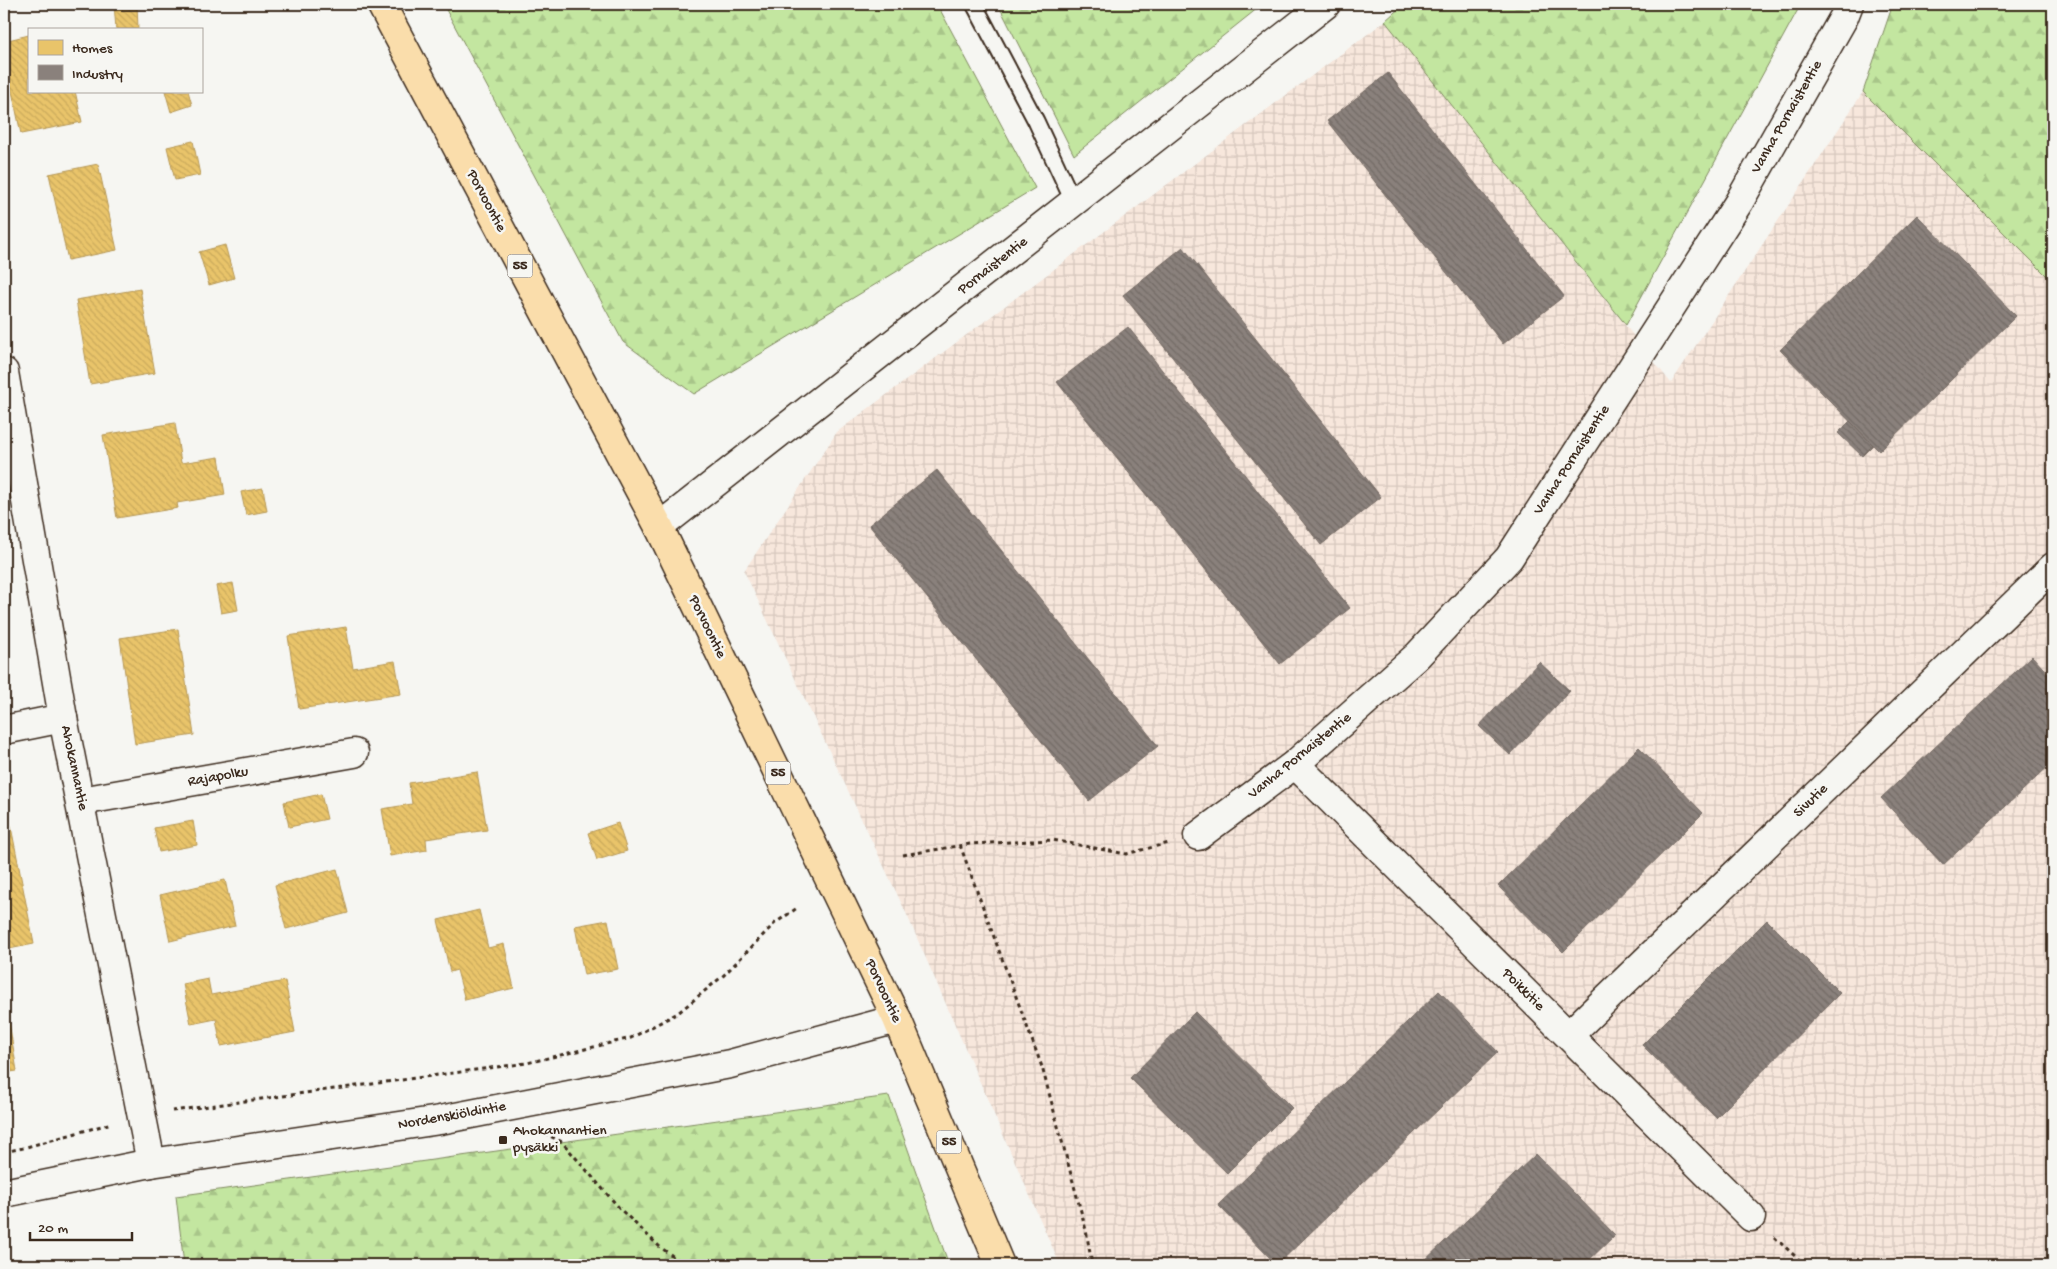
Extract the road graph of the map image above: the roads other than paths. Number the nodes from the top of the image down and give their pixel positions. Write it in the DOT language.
graph roads {
  1 [pos="381,4"];
  2 [pos="974,4"];
  3 [pos="1326,4"];
  4 [pos="1849,4"];
  5 [pos="1074,203"];
  6 [pos="5,384"];
  7 [pos="659,527"];
  8 [pos="2053,567"];
  9 [pos="63,718"];
  10 [pos="4,730"];
  11 [pos="354,753"];
  12 [pos="1295,764"];
  13 [pos="81,801"];
  14 [pos="1198,836"];
  15 [pos="897,1019"];
  16 [pos="1569,1035"];
  17 [pos="151,1163"];
  18 [pos="4,1193"];
  19 [pos="1751,1216"];
  20 [pos="1000,1265"];
  1 -- 7 [label="main road, Porvoontie / 55"];
  2 -- 5 [label="lane"];
  3 -- 5 [label="street, Pornaistentie"];
  4 -- 12 [label="street, Vanha Pornaistentie"];
  5 -- 7 [label="street, Pornaistentie"];
  6 -- 9 [label="street, Ahokannantie"];
  7 -- 15 [label="main road, Porvoontie / 55"];
  8 -- 16 [label="street, Sivutie"];
  9 -- 10 [label="street"];
  9 -- 13 [label="street, Ahokannantie"];
  11 -- 13 [label="street, Rajapolku"];
  12 -- 14 [label="street, Vanha Pornaistentie"];
  12 -- 16 [label="street, Poikkitie"];
  13 -- 17 [label="street, Ahokannantie"];
  15 -- 17 [label="street, Nordenskiöldintie"];
  15 -- 20 [label="main road, Porvoontie / 55"];
  16 -- 19 [label="street, Poikkitie"];
  17 -- 18 [label="street, Nordenskiöldintie"];
}
